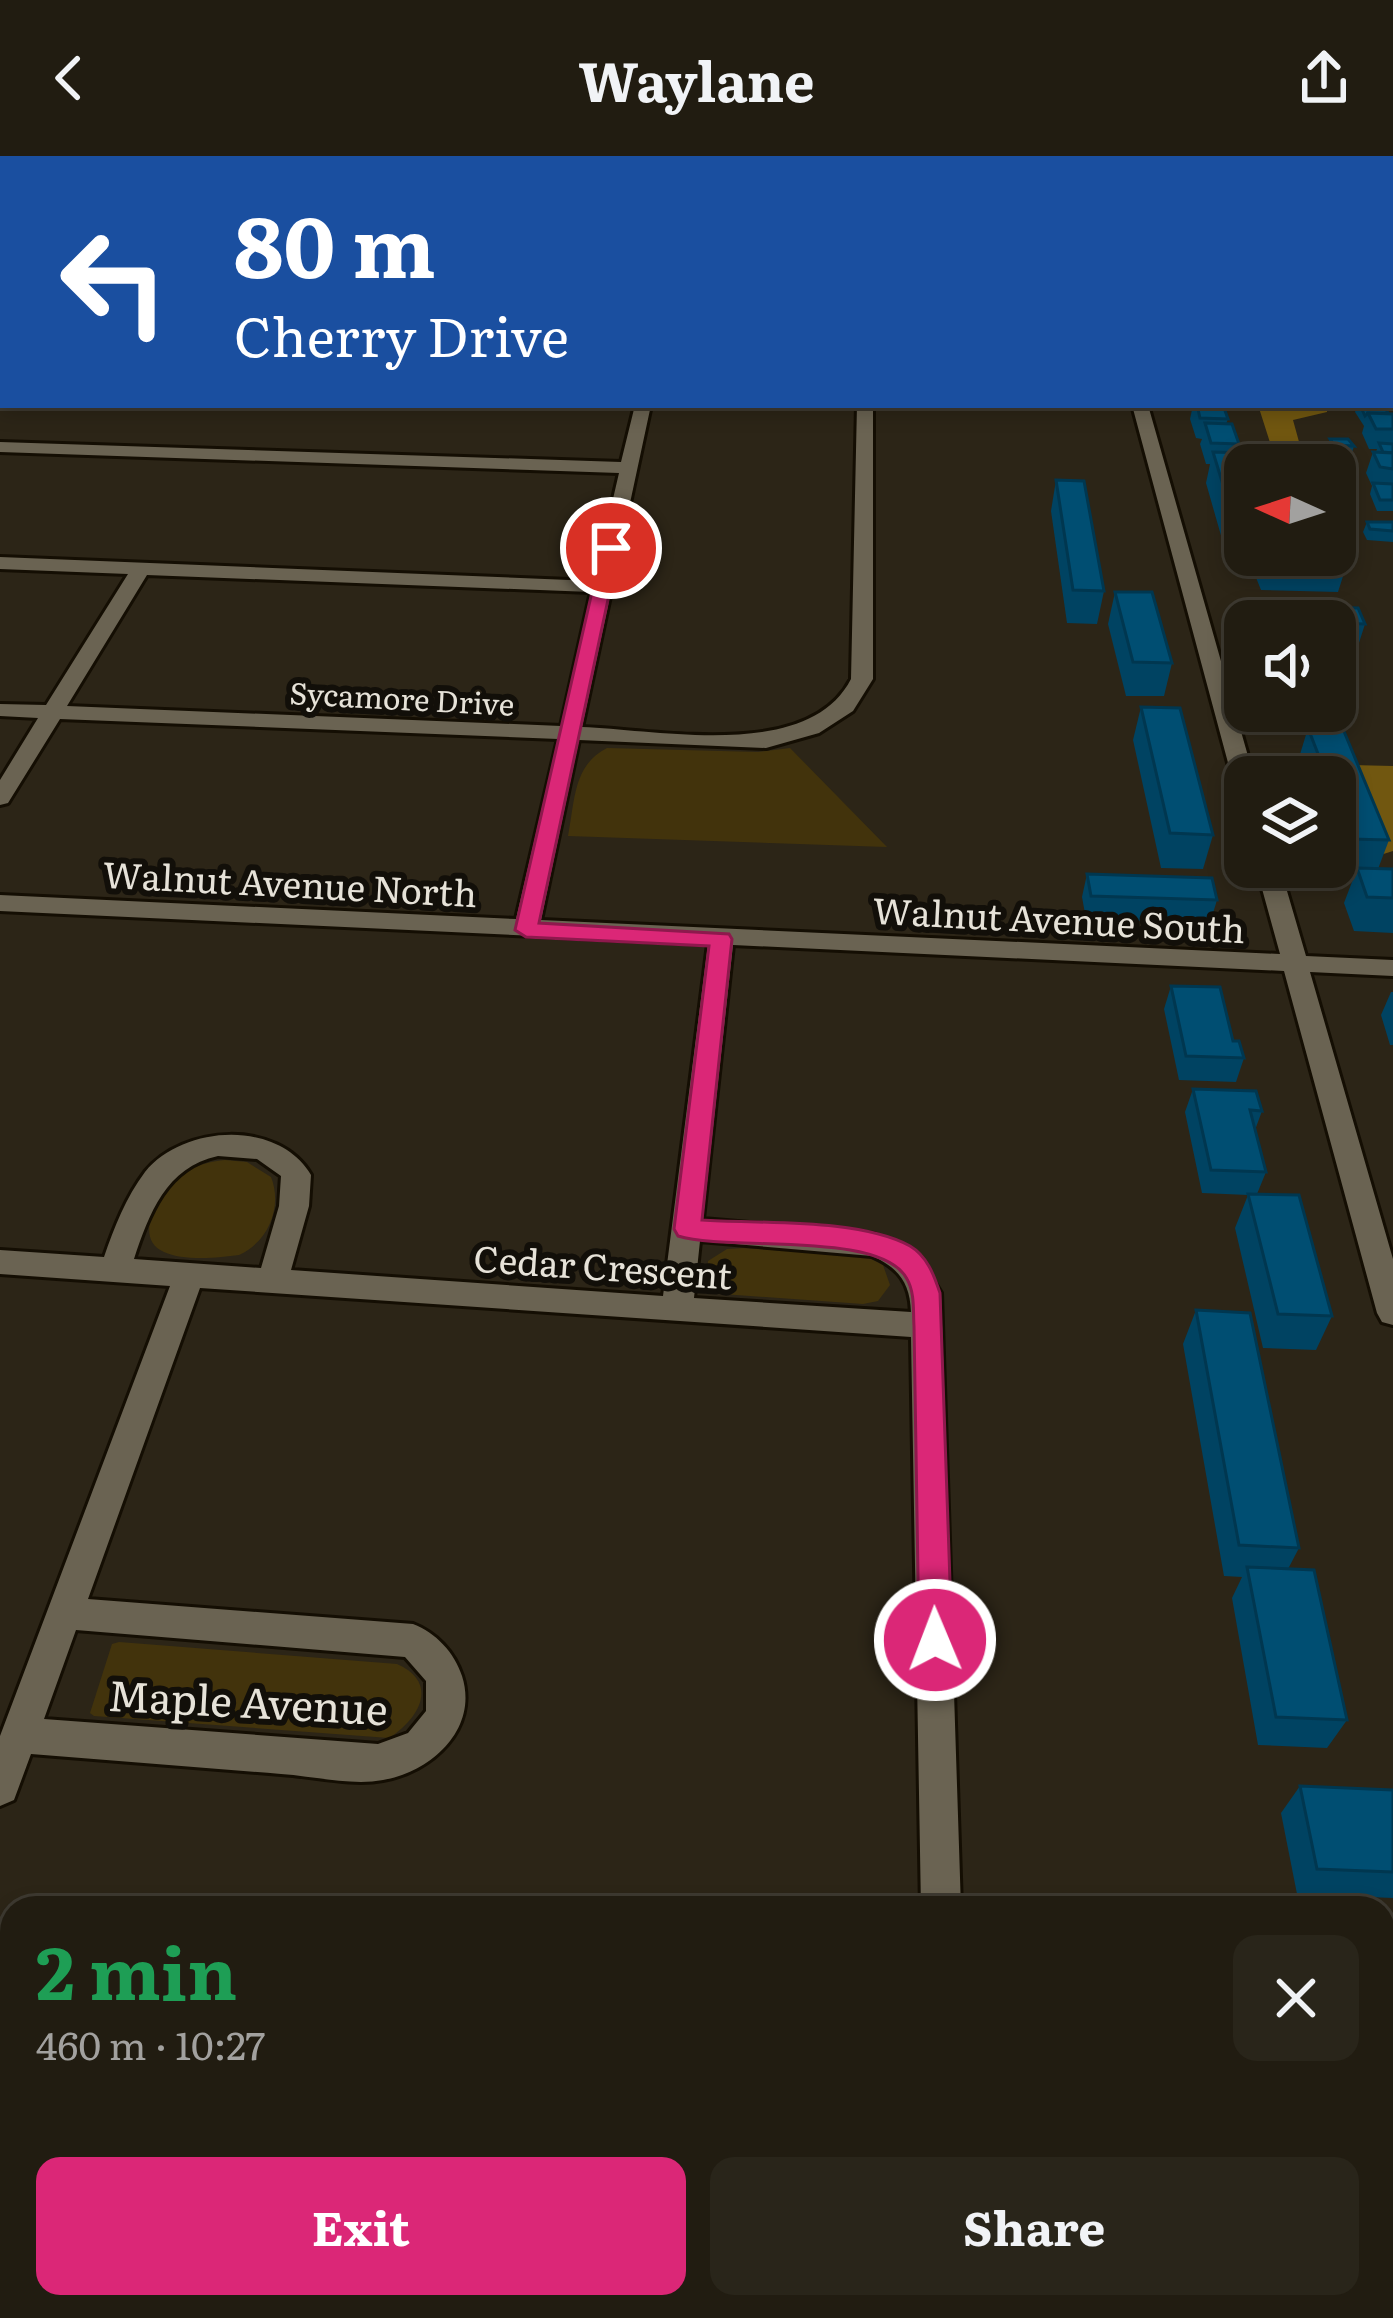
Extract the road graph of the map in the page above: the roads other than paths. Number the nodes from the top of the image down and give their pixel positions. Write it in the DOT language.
graph roads {
  1 [pos="643,408"];
  2 [pos="865,408"];
  3 [pos="1141,408"];
  4 [pos="0,447"];
  5 [pos="628,468"];
  6 [pos="0,563"];
  7 [pos="141,569"];
  8 [pos="602,587"];
  9 [pos="0,710"];
  10 [pos="52,712"];
  11 [pos="568,734"];
  12 [pos="1237,756"];
  13 [pos="0,797"];
  14 [pos="1274,888"];
  15 [pos="0,903"];
  16 [pos="526,930"];
  17 [pos="721,939"];
  18 [pos="1294,964"];
  19 [pos="1393,968"];
  20 [pos="688,1229"];
  21 [pos="0,1262"];
  22 [pos="115,1270"];
  23 [pos="189,1276"];
  24 [pos="272,1282"];
  25 [pos="677,1309"];
  26 [pos="1393,1313"];
  27 [pos="928,1326"];
  28 [pos="63,1613"];
  29 [pos="20,1735"];
  30 [pos="0,1787"];
  31 [pos="941,1896"];
  1 -- 5 [label="street"];
  2 -- 11 [label="street, Sycamore Drive"];
  3 -- 12 [label="street"];
  4 -- 5 [label="street"];
  5 -- 8 [label="street"];
  6 -- 7 [label="street"];
  7 -- 8 [label="street"];
  7 -- 10 [label="street"];
  8 -- 11 [label="street"];
  9 -- 10 [label="street, Sycamore Drive"];
  10 -- 11 [label="street, Sycamore Drive"];
  10 -- 13 [label="street"];
  11 -- 16 [label="street"];
  14 -- 18 [label="street"];
  15 -- 16 [label="street, Walnut Avenue North"];
  16 -- 17 [label="street, Walnut Avenue North"];
  17 -- 18 [label="street, Walnut Avenue South"];
  17 -- 20 [label="street"];
  18 -- 19 [label="street, Walnut Avenue South"];
  18 -- 26 [label="street"];
  20 -- 25 [label="street"];
  20 -- 27 [label="street"];
  21 -- 22 [label="street, Cedar Crescent"];
  22 -- 23 [label="street, Cedar Crescent"];
  22 -- 24 [label="street"];
  23 -- 24 [label="street, Cedar Crescent"];
  23 -- 28 [label="street"];
  24 -- 25 [label="street, Cedar Crescent"];
  25 -- 27 [label="street, Cedar Crescent"];
  27 -- 31 [label="street"];
  28 -- 29 [label="street"];
  28 -- 29 [label="street, Maple Avenue"];
  29 -- 30 [label="street"];
}
